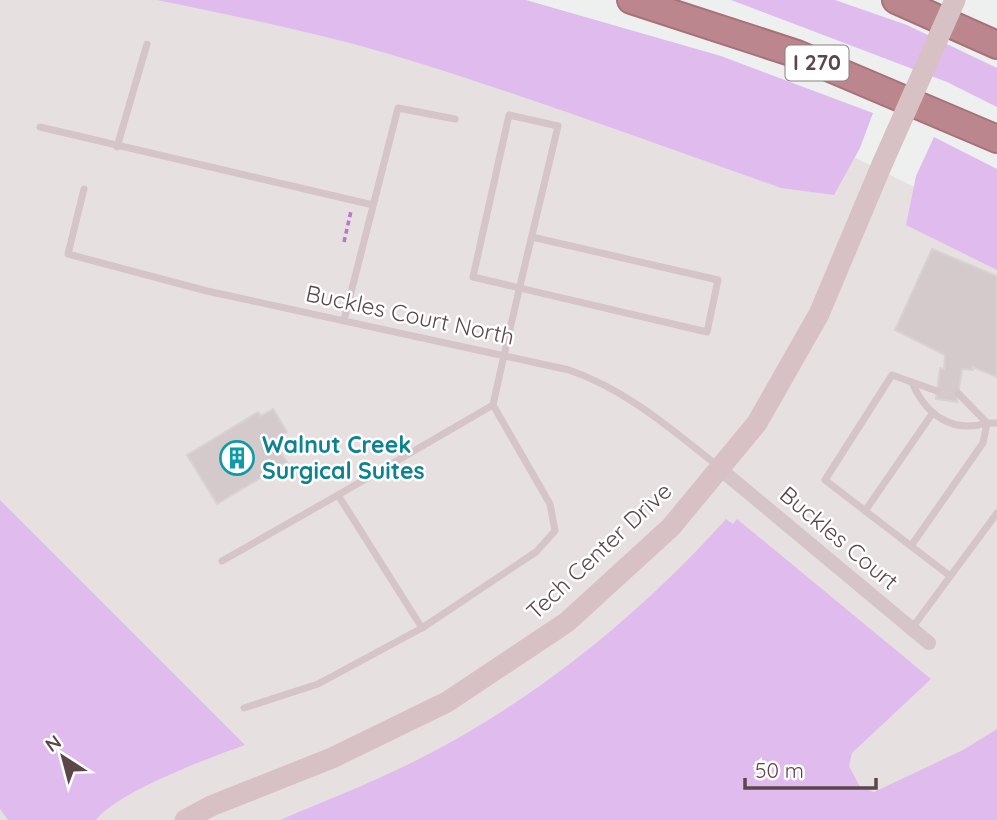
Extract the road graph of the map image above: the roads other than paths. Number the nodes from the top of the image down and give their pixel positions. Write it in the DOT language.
graph roads {
  1 [pos="631,0"];
  2 [pos="896,0"];
  3 [pos="955,0"];
  4 [pos="147,44"];
  5 [pos="997,45"];
  6 [pos="455,119"];
  7 [pos="40,127"];
  8 [pos="997,139"];
  9 [pos="117,146"];
  10 [pos="84,189"];
  11 [pos="373,205"];
  12 [pos="532,237"];
  13 [pos="520,288"];
  14 [pos="344,320"];
  15 [pos="503,355"];
  16 [pos="912,382"];
  17 [pos="937,391"];
  18 [pos="958,393"];
  19 [pos="493,405"];
  20 [pos="932,414"];
  21 [pos="987,423"];
  22 [pos="997,424"];
  23 [pos="719,468"];
  24 [pos="338,495"];
  25 [pos="865,511"];
  26 [pos="997,513"];
  27 [pos="911,546"];
  28 [pos="222,562"];
  29 [pos="950,576"];
  30 [pos="422,628"];
  31 [pos="912,629"];
  32 [pos="929,643"];
  33 [pos="244,708"];
  34 [pos="185,820"];
  1 -- 8 [label="highway, I 270"];
  2 -- 5 [label="highway"];
  3 -- 23 [label="main road, Tech Center Drive, bridge"];
  4 -- 9 [label="lane"];
  6 -- 11 [label="lane"];
  7 -- 9 [label="lane"];
  9 -- 11 [label="lane"];
  10 -- 14 [label="lane, Buckles Court North"];
  11 -- 14 [label="lane"];
  12 -- 13 [label="lane"];
  12 -- 13 [label="lane"];
  12 -- 13 [label="lane"];
  13 -- 15 [label="lane"];
  14 -- 15 [label="lane, Buckles Court North"];
  15 -- 19 [label="lane"];
  15 -- 23 [label="lane, Buckles Court North"];
  16 -- 17 [label="lane"];
  16 -- 20 [label="lane"];
  16 -- 25 [label="lane"];
  18 -- 21 [label="lane"];
  19 -- 24 [label="lane"];
  19 -- 30 [label="lane"];
  20 -- 21 [label="lane"];
  20 -- 25 [label="lane"];
  21 -- 22 [label="lane"];
  21 -- 27 [label="lane"];
  23 -- 31 [label="street, Buckles Court"];
  23 -- 34 [label="main road, Tech Center Drive"];
  24 -- 28 [label="lane"];
  24 -- 30 [label="lane"];
  25 -- 27 [label="lane"];
  26 -- 29 [label="lane"];
  27 -- 29 [label="lane"];
  29 -- 31 [label="lane"];
  30 -- 33 [label="lane"];
  31 -- 32 [label="street, Buckles Court"];
}
